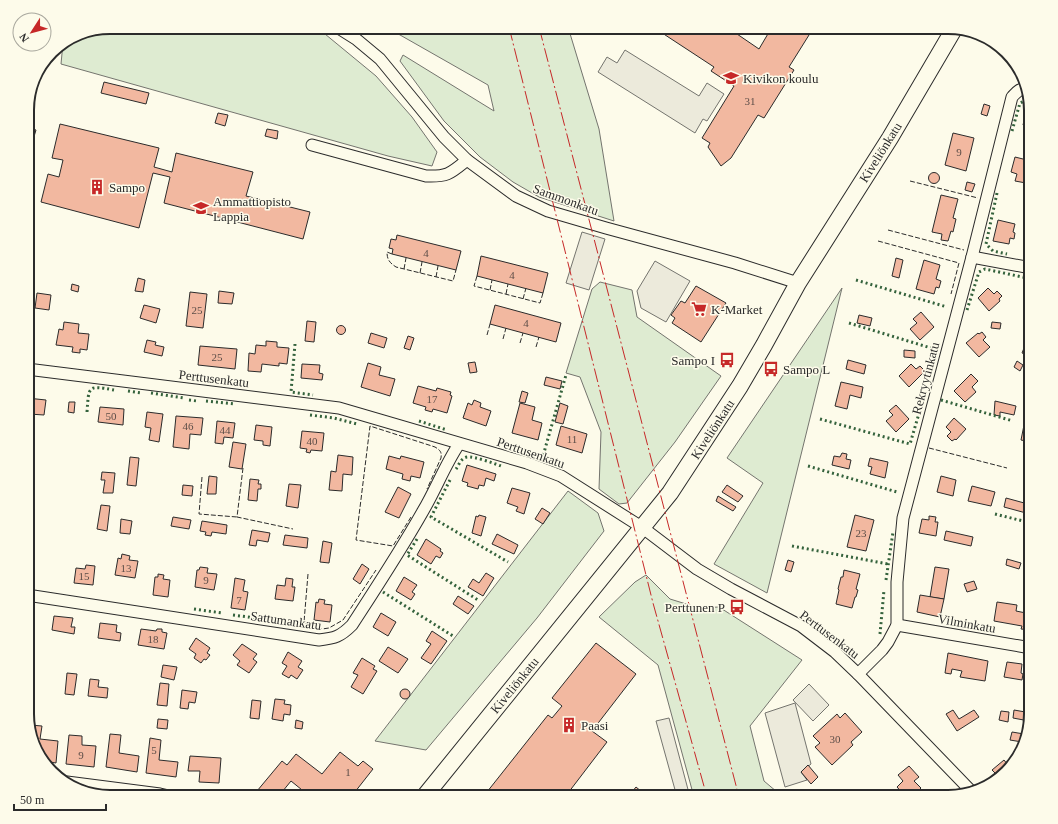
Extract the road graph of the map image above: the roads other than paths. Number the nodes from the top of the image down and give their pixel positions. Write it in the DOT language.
graph roads {
  1 [pos="348,34"];
  2 [pos="951,34"];
  3 [pos="1021,89"];
  4 [pos="312,145"];
  5 [pos="467,160"];
  6 [pos="972,258"];
  7 [pos="1024,267"];
  8 [pos="798,283"];
  9 [pos="34,369"];
  10 [pos="459,444"];
  11 [pos="643,528"];
  12 [pos="34,596"];
  13 [pos="898,625"];
  14 [pos="1024,647"];
  15 [pos="858,674"];
  16 [pos="80,784"];
  17 [pos="967,787"];
  18 [pos="129,790"];
  19 [pos="430,790"];
  1 -- 5 [label="street, Sammonkatu"];
  2 -- 8 [label="main road, Kiveliönkatu"];
  3 -- 6 [label="street, Rekryytinkatu"];
  4 -- 5 [label="street"];
  5 -- 8 [label="street, Sammonkatu"];
  6 -- 7 [label="street"];
  6 -- 13 [label="street, Rekryytinkatu"];
  8 -- 11 [label="main road, Kiveliönkatu"];
  9 -- 10 [label="street, Perttusenkatu"];
  10 -- 11 [label="street, Perttusenkatu"];
  10 -- 12 [label="street, Sattumankatu"];
  11 -- 15 [label="street, Perttusenkatu"];
  11 -- 19 [label="main road, Kiveliönkatu"];
  13 -- 14 [label="street, Vilminkatu"];
  13 -- 15 [label="street"];
  15 -- 17 [label="street, Perttusenkatu"];
  16 -- 18 [label="street"];
}
